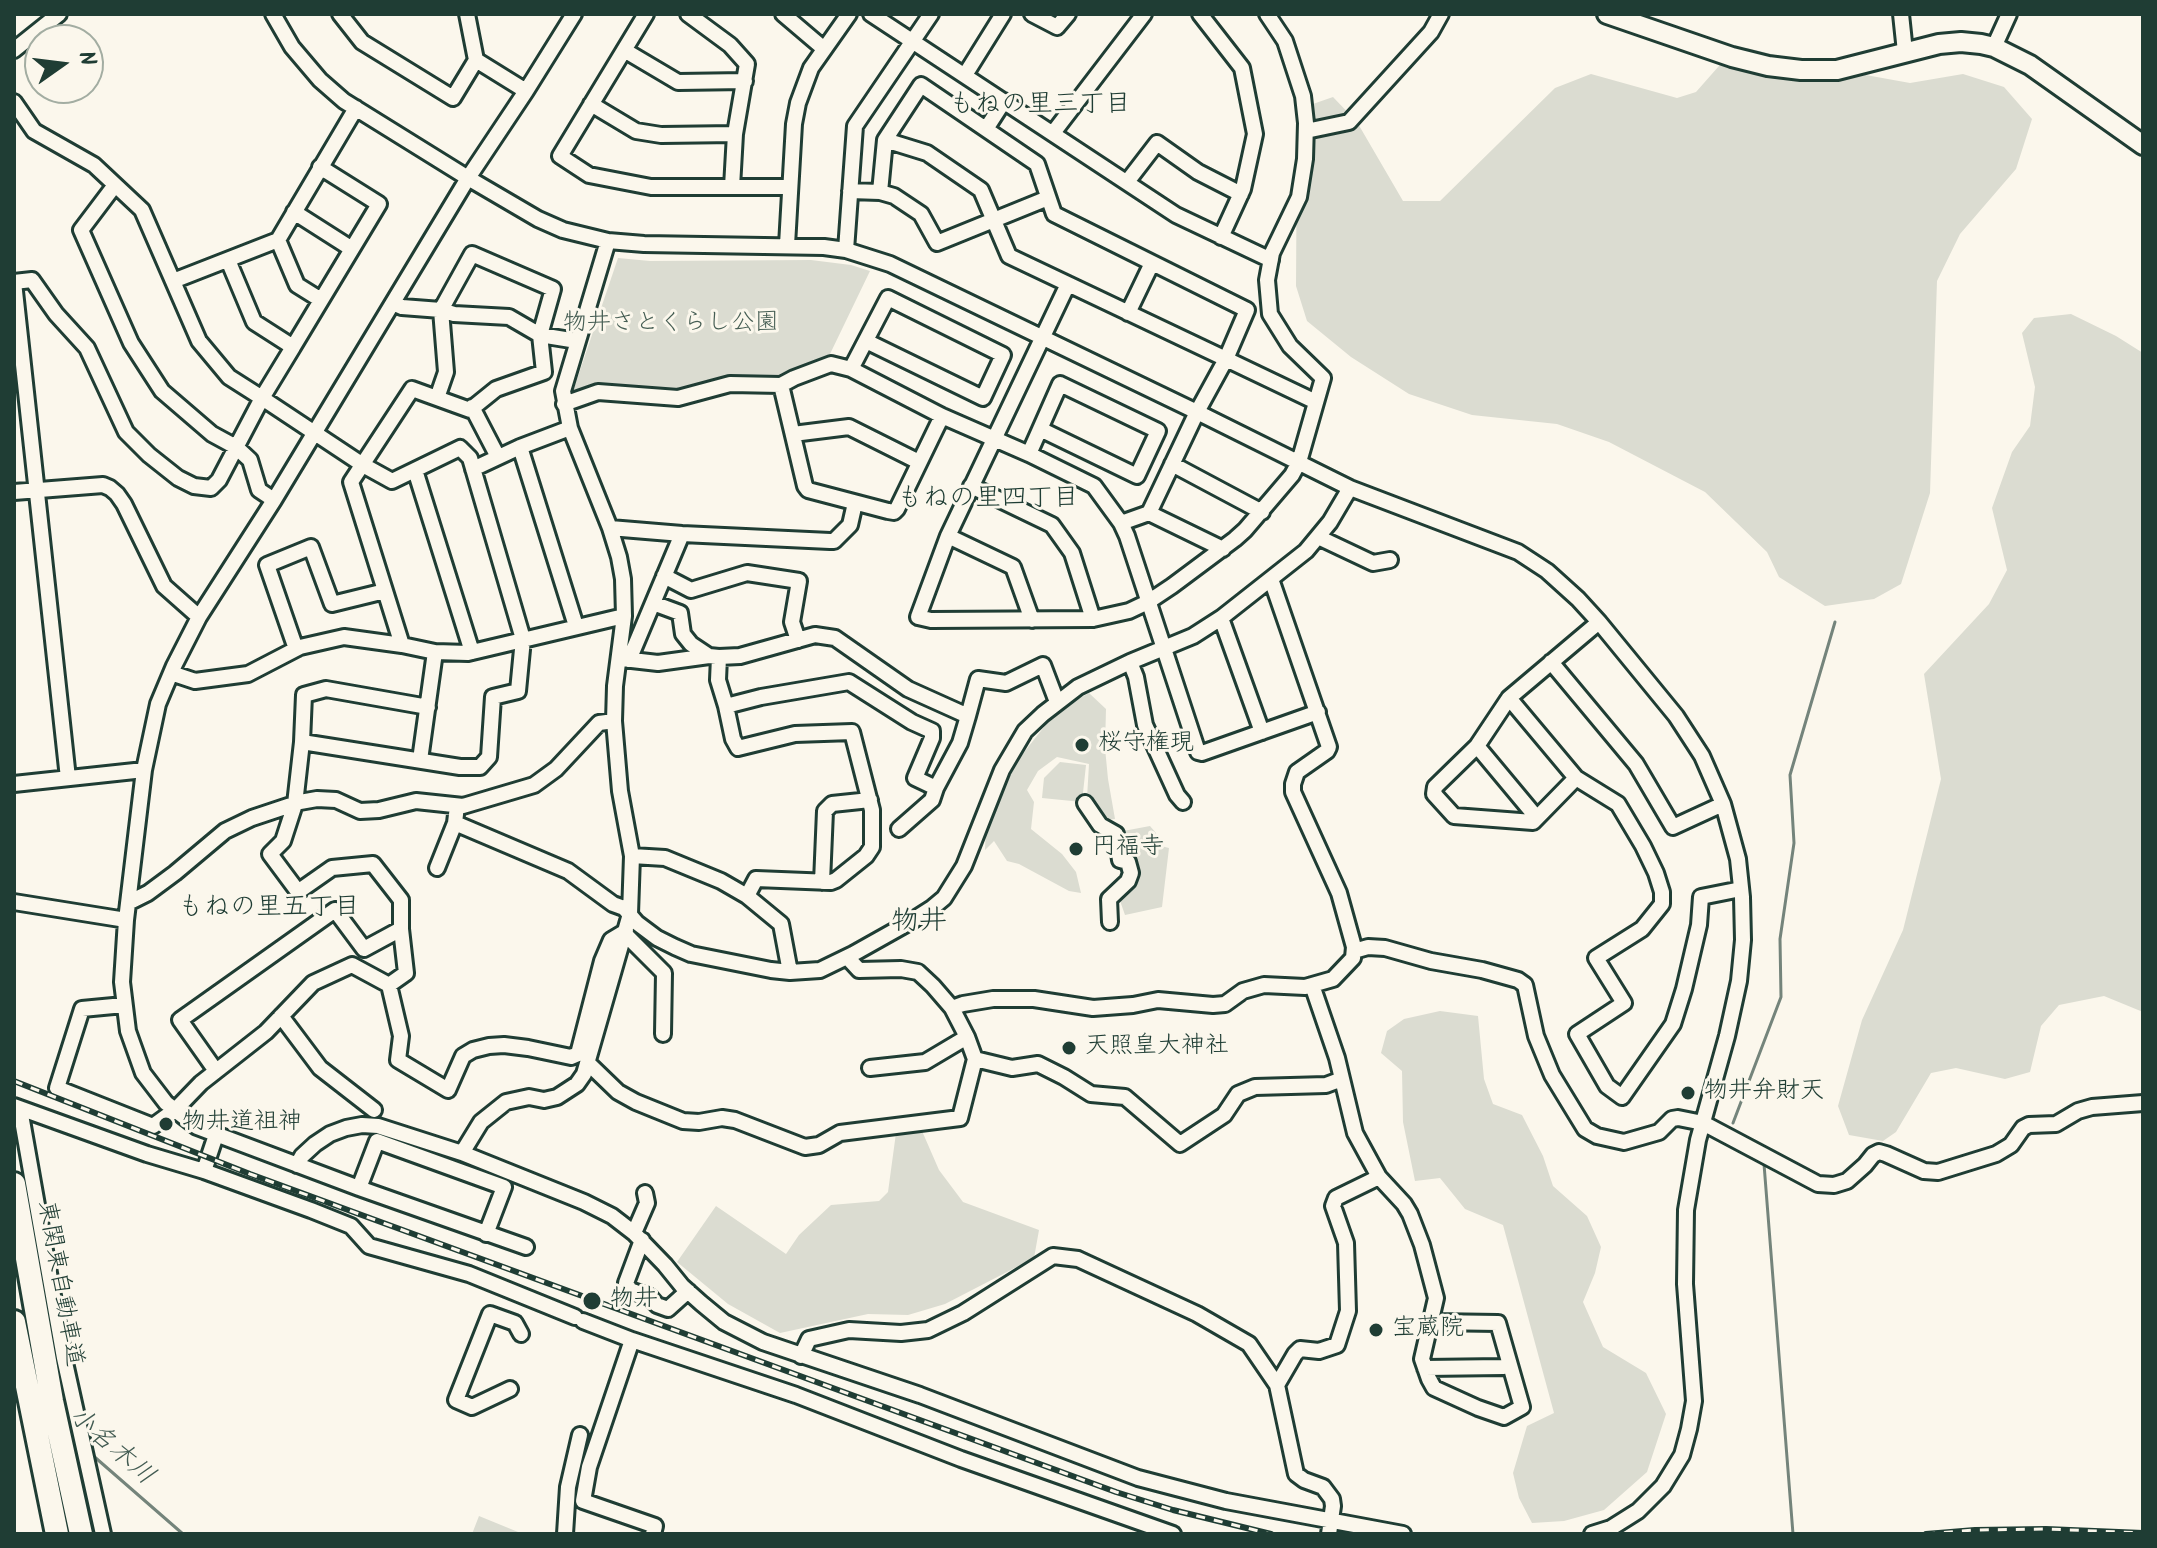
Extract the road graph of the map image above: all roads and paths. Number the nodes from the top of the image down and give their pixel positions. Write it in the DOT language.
graph roads {
  1 [pos="59,14"];
  2 [pos="273,14"];
  3 [pos="340,14"];
  4 [pos="467,14"];
  5 [pos="574,14"];
  6 [pos="646,14"];
  7 [pos="688,14"];
  8 [pos="783,14"];
  9 [pos="849,14"];
  10 [pos="871,14"];
  11 [pos="931,14"];
  12 [pos="1003,14"];
  13 [pos="1032,14"];
  14 [pos="1068,14"];
  15 [pos="1144,14"];
  16 [pos="1200,14"];
  17 [pos="1267,14"];
  18 [pos="1441,14"];
  19 [pos="1607,14"];
  20 [pos="1901,14"];
  21 [pos="2009,14"];
  22 [pos="913,41"];
  23 [pos="1994,47"];
  24 [pos="823,48"];
  25 [pos="14,50"];
  26 [pos="624,50"];
  27 [pos="1905,52"];
  28 [pos="476,60"];
  29 [pos="965,75"];
  30 [pos="745,81"];
  31 [pos="526,91"];
  32 [pos="1004,101"];
  33 [pos="14,102"];
  34 [pos="591,104"];
  35 [pos="356,108"];
  36 [pos="986,129"];
  37 [pos="1306,131"];
  38 [pos="1053,133"];
  39 [pos="735,134"];
  40 [pos="885,140"];
  41 [pos="2143,145"];
  42 [pos="320,167"];
  43 [pos="468,178"];
  44 [pos="1127,182"];
  45 [pos="115,185"];
  46 [pos="732,187"];
  47 [pos="790,187"];
  48 [pos="850,191"];
  49 [pos="880,192"];
  50 [pos="1241,194"];
  51 [pos="1048,198"];
  52 [pos="294,212"];
  53 [pos="993,219"];
  54 [pos="1221,237"];
  55 [pos="278,240"];
  56 [pos="608,241"];
  57 [pos="787,245"];
  58 [pos="352,249"];
  59 [pos="846,250"];
  60 [pos="228,260"];
  61 [pos="1271,260"];
  62 [pos="1152,263"];
  63 [pos="173,281"];
  64 [pos="14,282"];
  65 [pos="1068,284"];
  66 [pos="321,300"];
  67 [pos="393,303"];
  68 [pos="441,310"];
  69 [pos="1128,313"];
  70 [pos="540,335"];
  71 [pos="1043,339"];
  72 [pos="577,341"];
  73 [pos="866,341"];
  74 [pos="293,347"];
  75 [pos="1226,359"];
  76 [pos="851,369"];
  77 [pos="781,385"];
  78 [pos="262,398"];
  79 [pos="437,398"];
  80 [pos="1316,402"];
  81 [pos="564,404"];
  82 [pos="472,407"];
  83 [pos="1197,412"];
  84 [pos="942,416"];
  85 [pos="570,428"];
  86 [pos="1040,429"];
  87 [pos="313,432"];
  88 [pos="793,434"];
  89 [pos="994,440"];
  90 [pos="236,447"];
  91 [pos="520,447"];
  92 [pos="1029,454"];
  93 [pos="498,457"];
  94 [pos="919,462"];
  95 [pos="1299,462"];
  96 [pos="1172,464"];
  97 [pos="363,465"];
  98 [pos="473,469"];
  99 [pos="415,470"];
  100 [pos="971,486"];
  101 [pos="1350,488"];
  102 [pos="36,489"];
  103 [pos="14,492"];
  104 [pos="274,500"];
  105 [pos="855,503"];
  106 [pos="1262,512"];
  107 [pos="1149,513"];
  108 [pos="1121,523"];
  109 [pos="610,528"];
  110 [pos="682,534"];
  111 [pos="948,536"];
  112 [pos="1318,537"];
  113 [pos="1223,549"];
  114 [pos="1390,560"];
  115 [pos="664,576"];
  116 [pos="1271,579"];
  117 [pos="385,591"];
  118 [pos="1148,602"];
  119 [pos="653,603"];
  120 [pos="624,616"];
  121 [pos="199,617"];
  122 [pos="1221,618"];
  123 [pos="1093,619"];
  124 [pos="1032,620"];
  125 [pos="1599,622"];
  126 [pos="576,626"];
  127 [pos="523,639"];
  128 [pos="798,640"];
  129 [pos="402,645"];
  130 [pos="296,649"];
  131 [pos="1164,650"];
  132 [pos="435,652"];
  133 [pos="472,652"];
  134 [pos="714,657"];
  135 [pos="624,660"];
  136 [pos="1130,662"];
  137 [pos="1551,662"];
  138 [pos="171,673"];
  139 [pos="1509,698"];
  140 [pos="1057,702"];
  141 [pos="726,706"];
  142 [pos="428,707"];
  143 [pos="1318,712"];
  144 [pos="968,716"];
  145 [pos="614,721"];
  146 [pos="1262,732"];
  147 [pos="302,742"];
  148 [pos="1477,746"];
  149 [pos="420,760"];
  150 [pos="144,770"];
  151 [pos="68,778"];
  152 [pos="1576,778"];
  153 [pos="14,784"];
  154 [pos="936,788"];
  155 [pos="870,800"];
  156 [pos="1183,802"];
  157 [pos="1085,803"];
  158 [pos="295,804"];
  159 [pos="1723,804"];
  160 [pos="457,806"];
  161 [pos="1537,818"];
  162 [pos="455,823"];
  163 [pos="899,829"];
  164 [pos="632,856"];
  165 [pos="437,868"];
  166 [pos="822,882"];
  167 [pos="1741,889"];
  168 [pos="747,896"];
  169 [pos="14,902"];
  170 [pos="128,903"];
  171 [pos="630,914"];
  172 [pos="126,920"];
  173 [pos="1110,922"];
  174 [pos="401,929"];
  175 [pos="625,932"];
  176 [pos="1354,951"];
  177 [pos="847,957"];
  178 [pos="790,972"];
  179 [pos="389,985"];
  180 [pos="1312,985"];
  181 [pos="124,1005"];
  182 [pos="952,1008"];
  183 [pos="281,1016"];
  184 [pos="663,1034"];
  185 [pos="967,1037"];
  186 [pos="975,1059"];
  187 [pos="589,1064"];
  188 [pos="870,1068"];
  189 [pos="216,1071"];
  190 [pos="1342,1079"];
  191 [pos="2143,1103"];
  192 [pos="17,1107"];
  193 [pos="175,1110"];
  194 [pos="374,1110"];
  195 [pos="1703,1123"];
  196 [pos="216,1135"];
  197 [pos="462,1153"];
  198 [pos="297,1165"];
  199 [pos="204,1171"];
  200 [pos="1379,1177"];
  201 [pos="14,1184"];
  202 [pos="359,1188"];
  203 [pos="645,1193"];
  204 [pos="486,1234"];
  205 [pos="638,1236"];
  206 [pos="526,1247"];
  207 [pos="688,1291"];
  208 [pos="14,1322"];
  209 [pos="1431,1322"];
  210 [pos="521,1334"];
  211 [pos="632,1340"];
  212 [pos="801,1356"];
  213 [pos="1510,1365"];
  214 [pos="1425,1368"];
  215 [pos="1277,1385"];
  216 [pos="510,1389"];
  217 [pos="580,1435"];
  218 [pos="1330,1528"];
  219 [pos="57,1534"];
  220 [pos="81,1534"];
  221 [pos="103,1534"];
  222 [pos="565,1534"];
  223 [pos="653,1534"];
  224 [pos="1173,1534"];
  225 [pos="1403,1534"];
  226 [pos="1592,1534"];
  1 -- 25 [label="street"];
  2 -- 35 [label="street"];
  3 -- 28 [label="street"];
  4 -- 28 [label="street"];
  5 -- 31 [label="street"];
  6 -- 26 [label="street"];
  7 -- 30 [label="street"];
  8 -- 24 [label="street"];
  9 -- 24 [label="street"];
  10 -- 22 [label="street"];
  11 -- 22 [label="street"];
  12 -- 29 [label="street"];
  13 -- 14 [label="street"];
  15 -- 38 [label="street"];
  16 -- 50 [label="street"];
  17 -- 37 [label="street"];
  18 -- 37 [label="street"];
  19 -- 27 [label="main road"];
  20 -- 27 [label="street"];
  21 -- 23 [label="street"];
  22 -- 29 [label="street"];
  22 -- 48 [label="street"];
  23 -- 27 [label="main road"];
  23 -- 41 [label="main road"];
  24 -- 47 [label="street"];
  26 -- 30 [label="street"];
  26 -- 34 [label="street"];
  28 -- 31 [label="street"];
  29 -- 32 [label="street"];
  30 -- 39 [label="street"];
  31 -- 43 [label="street"];
  32 -- 36 [label="street"];
  32 -- 38 [label="street"];
  33 -- 45 [label="street"];
  34 -- 39 [label="street"];
  34 -- 46 [label="street"];
  35 -- 42 [label="street"];
  35 -- 43 [label="street"];
  36 -- 40 [label="street"];
  36 -- 51 [label="street"];
  37 -- 61 [label="street"];
  38 -- 44 [label="street"];
  39 -- 46 [label="street"];
  40 -- 49 [label="street"];
  40 -- 53 [label="street"];
  42 -- 52 [label="street"];
  42 -- 58 [label="street"];
  43 -- 56 [label="street"];
  43 -- 67 [label="street"];
  44 -- 50 [label="street"];
  44 -- 54 [label="street"];
  45 -- 63 [label="street"];
  45 -- 90 [label="street"];
  46 -- 47 [label="street"];
  47 -- 57 [label="street"];
  48 -- 49 [label="street"];
  48 -- 59 [label="street"];
  49 -- 53 [label="street"];
  50 -- 54 [label="street"];
  51 -- 53 [label="street"];
  51 -- 62 [label="street"];
  52 -- 55 [label="street"];
  52 -- 58 [label="street"];
  53 -- 65 [label="street"];
  54 -- 61 [label="street"];
  55 -- 60 [label="street"];
  55 -- 66 [label="street"];
  56 -- 57 [label="street"];
  56 -- 72 [label="street"];
  57 -- 59 [label="street"];
  58 -- 66 [label="street"];
  59 -- 71 [label="street"];
  60 -- 63 [label="street"];
  60 -- 74 [label="street"];
  61 -- 80 [label="street"];
  62 -- 69 [label="street"];
  62 -- 75 [label="street"];
  63 -- 78 [label="street"];
  64 -- 90 [label="street"];
  64 -- 102 [label="street"];
  65 -- 69 [label="street"];
  65 -- 71 [label="street"];
  66 -- 74 [label="street"];
  67 -- 68 [label="street"];
  67 -- 87 [label="street"];
  68 -- 70 [label="street"];
  68 -- 70 [label="street"];
  68 -- 79 [label="street"];
  69 -- 75 [label="street"];
  70 -- 72 [label="street"];
  70 -- 82 [label="street"];
  71 -- 83 [label="street"];
  71 -- 89 [label="street"];
  72 -- 81 [label="street"];
  73 -- 73 [label="street"];
  73 -- 76 [label="street"];
  74 -- 78 [label="street"];
  75 -- 80 [label="street"];
  75 -- 83 [label="street"];
  76 -- 77 [label="street"];
  76 -- 84 [label="street"];
  77 -- 81 [label="street"];
  77 -- 88 [label="street"];
  78 -- 87 [label="street"];
  78 -- 90 [label="street"];
  79 -- 82 [label="street"];
  79 -- 97 [label="street"];
  80 -- 95 [label="street"];
  81 -- 85 [label="street"];
  82 -- 93 [label="street"];
  83 -- 95 [label="street"];
  83 -- 96 [label="street"];
  84 -- 89 [label="street"];
  84 -- 94 [label="street"];
  85 -- 91 [label="street"];
  85 -- 109 [label="street"];
  86 -- 86 [label="street"];
  86 -- 92 [label="street"];
  87 -- 97 [label="street"];
  87 -- 104 [label="street"];
  88 -- 94 [label="street"];
  88 -- 105 [label="street"];
  89 -- 92 [label="street"];
  89 -- 100 [label="street"];
  90 -- 104 [label="street"];
  91 -- 93 [label="street"];
  91 -- 126 [label="street"];
  92 -- 108 [label="street"];
  93 -- 98 [label="street"];
  94 -- 105 [label="street"];
  95 -- 101 [label="street"];
  95 -- 106 [label="street"];
  96 -- 106 [label="street"];
  96 -- 107 [label="street"];
  97 -- 99 [label="street"];
  97 -- 117 [label="street"];
  98 -- 99 [label="street"];
  98 -- 127 [label="street"];
  99 -- 133 [label="street"];
  100 -- 111 [label="street"];
  100 -- 123 [label="street"];
  101 -- 112 [label="street"];
  101 -- 125 [label="street"];
  102 -- 103 [label="street"];
  102 -- 121 [label="street"];
  102 -- 151 [label="street"];
  104 -- 121 [label="street"];
  105 -- 110 [label="street"];
  106 -- 113 [label="street"];
  107 -- 108 [label="street"];
  107 -- 113 [label="street"];
  108 -- 118 [label="street"];
  109 -- 110 [label="street"];
  109 -- 120 [label="street"];
  110 -- 115 [label="street"];
  111 -- 124 [label="street"];
  111 -- 124 [label="street"];
  112 -- 114 [label="street"];
  112 -- 116 [label="street"];
  113 -- 118 [label="street"];
  115 -- 119 [label="street"];
  115 -- 128 [label="street"];
  116 -- 122 [label="street"];
  116 -- 143 [label="street"];
  117 -- 129 [label="street"];
  117 -- 130 [label="street"];
  118 -- 123 [label="street"];
  118 -- 131 [label="street"];
  119 -- 134 [label="street"];
  119 -- 135 [label="street"];
  120 -- 126 [label="street"];
  120 -- 135 [label="street"];
  121 -- 138 [label="street"];
  122 -- 131 [label="street"];
  122 -- 146 [label="street"];
  123 -- 124 [label="street"];
  125 -- 137 [label="street"];
  125 -- 159 [label="street"];
  126 -- 127 [label="street"];
  127 -- 133 [label="street"];
  127 -- 149 [label="street"];
  128 -- 134 [label="street"];
  128 -- 144 [label="street"];
  129 -- 130 [label="street"];
  129 -- 132 [label="street"];
  130 -- 138 [label="street"];
  131 -- 136 [label="street"];
  131 -- 146 [label="street"];
  132 -- 133 [label="street"];
  132 -- 142 [label="street"];
  134 -- 135 [label="street"];
  134 -- 141 [label="street"];
  135 -- 145 [label="street"];
  136 -- 140 [label="street"];
  136 -- 156 [label="street"];
  137 -- 139 [label="street"];
  137 -- 159 [label="street"];
  138 -- 150 [label="street"];
  139 -- 148 [label="street"];
  139 -- 152 [label="street"];
  140 -- 144 [label="street"];
  140 -- 177 [label="street"];
  141 -- 154 [label="street"];
  141 -- 155 [label="street"];
  142 -- 147 [label="street"];
  142 -- 149 [label="street"];
  143 -- 146 [label="street"];
  143 -- 176 [label="street"];
  144 -- 154 [label="street"];
  145 -- 160 [label="street"];
  145 -- 164 [label="street"];
  147 -- 149 [label="street"];
  147 -- 158 [label="street"];
  148 -- 161 [label="street"];
  148 -- 161 [label="street"];
  150 -- 151 [label="street"];
  150 -- 170 [label="street"];
  151 -- 153 [label="street"];
  152 -- 161 [label="street"];
  152 -- 167 [label="street"];
  154 -- 163 [label="street"];
  155 -- 166 [label="street"];
  155 -- 166 [label="street"];
  157 -- 173 [label="street"];
  158 -- 160 [label="street"];
  158 -- 170 [label="street"];
  158 -- 174 [label="street"];
  159 -- 167 [label="street"];
  160 -- 162 [label="street"];
  162 -- 165 [label="street"];
  162 -- 171 [label="street"];
  164 -- 168 [label="street"];
  164 -- 171 [label="street"];
  166 -- 168 [label="street"];
  167 -- 195 [label="street"];
  168 -- 178 [label="street"];
  169 -- 172 [label="street"];
  170 -- 172 [label="street"];
  171 -- 175 [label="street"];
  171 -- 178 [label="street"];
  172 -- 181 [label="street"];
  174 -- 179 [label="street"];
  174 -- 189 [label="street"];
  175 -- 179 [label="street"];
  175 -- 184 [label="street"];
  175 -- 187 [label="street"];
  176 -- 180 [label="street"];
  176 -- 195 [label="street"];
  177 -- 178 [label="street"];
  177 -- 182 [label="street"];
  179 -- 183 [label="street"];
  180 -- 182 [label="street"];
  180 -- 190 [label="street"];
  181 -- 193 [label="street"];
  181 -- 193 [label="street"];
  182 -- 185 [label="street"];
  183 -- 189 [label="street"];
  183 -- 194 [label="street"];
  185 -- 186 [label="street"];
  185 -- 188 [label="street"];
  186 -- 187 [label="street"];
  186 -- 190 [label="street"];
  187 -- 197 [label="street"];
  189 -- 193 [label="street"];
  190 -- 200 [label="street"];
  191 -- 195 [label="street"];
  192 -- 199 [label="street"];
  192 -- 221 [label="street"];
  193 -- 196 [label="street"];
  195 -- 226 [label="street"];
  196 -- 198 [label="street"];
  196 -- 199 [label="street"];
  197 -- 198 [label="street"];
  197 -- 205 [label="street"];
  198 -- 202 [label="street"];
  199 -- 211 [label="street"];
  200 -- 209 [label="street"];
  200 -- 215 [label="street"];
  201 -- 220 [label="highway, 東関東自動車道"];
  202 -- 204 [label="street"];
  202 -- 204 [label="street"];
  203 -- 205 [label="street"];
  204 -- 206 [label="street"];
  205 -- 207 [label="street"];
  205 -- 207 [label="street"];
  207 -- 212 [label="street"];
  208 -- 219 [label="highway, 東関東自動車道"];
  209 -- 213 [label="street"];
  209 -- 214 [label="street"];
  210 -- 216 [label="street"];
  211 -- 223 [label="street"];
  211 -- 224 [label="street"];
  212 -- 215 [label="street"];
  212 -- 218 [label="street"];
  213 -- 214 [label="street"];
  213 -- 214 [label="street"];
  215 -- 218 [label="street"];
  217 -- 222 [label="street"];
  218 -- 225 [label="street"];
}
